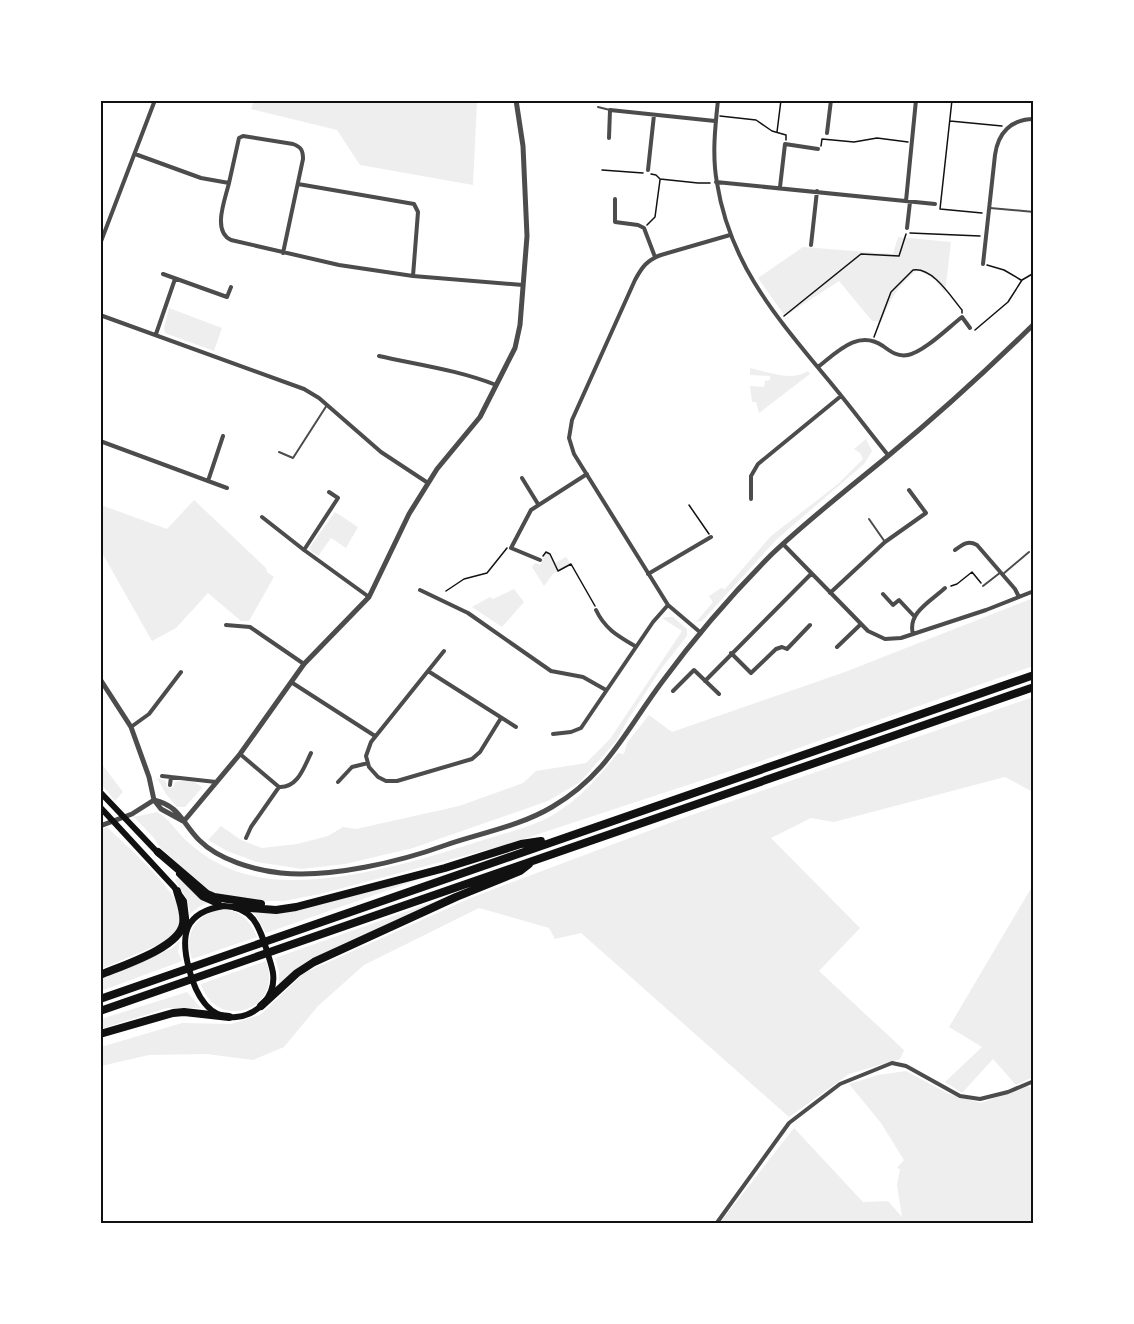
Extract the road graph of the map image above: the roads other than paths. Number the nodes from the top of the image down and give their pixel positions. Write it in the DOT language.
graph roads {
  1 [pos="155,100"];
  2 [pos="516,100"];
  3 [pos="718,100"];
  4 [pos="831,100"];
  5 [pos="916,100"];
  6 [pos="598,107"];
  7 [pos="610,110"];
  8 [pos="654,115"];
  9 [pos="1034,119"];
  10 [pos="716,121"];
  11 [pos="827,133"];
  12 [pos="609,138"];
  13 [pos="818,148"];
  14 [pos="135,154"];
  15 [pos="648,170"];
  16 [pos="717,182"];
  17 [pos="229,183"];
  18 [pos="298,184"];
  19 [pos="780,187"];
  20 [pos="816,191"];
  21 [pos="615,198"];
  22 [pos="908,201"];
  23 [pos="935,204"];
  24 [pos="990,208"];
  25 [pos="1034,212"];
  26 [pos="907,228"];
  27 [pos="730,235"];
  28 [pos="100,244"];
  29 [pos="811,245"];
  30 [pos="283,253"];
  31 [pos="656,257"];
  32 [pos="984,264"];
  33 [pos="163,274"];
  34 [pos="413,276"];
  35 [pos="175,279"];
  36 [pos="524,286"];
  37 [pos="231,287"];
  38 [pos="100,315"];
  39 [pos="1034,324"];
  40 [pos="970,328"];
  41 [pos="156,334"];
  42 [pos="379,356"];
  43 [pos="818,367"];
  44 [pos="497,385"];
  45 [pos="841,396"];
  46 [pos="327,405"];
  47 [pos="223,436"];
  48 [pos="100,441"];
  49 [pos="279,452"];
  50 [pos="888,455"];
  51 [pos="587,474"];
  52 [pos="522,478"];
  53 [pos="208,481"];
  54 [pos="428,483"];
  55 [pos="228,488"];
  56 [pos="909,490"];
  57 [pos="329,492"];
  58 [pos="751,499"];
  59 [pos="538,504"];
  60 [pos="262,517"];
  61 [pos="869,519"];
  62 [pos="711,537"];
  63 [pos="885,542"];
  64 [pos="783,544"];
  65 [pos="304,550"];
  66 [pos="955,550"];
  67 [pos="1029,552"];
  68 [pos="540,560"];
  69 [pos="811,573"];
  70 [pos="1002,573"];
  71 [pos="648,574"];
  72 [pos="983,586"];
  73 [pos="945,588"];
  74 [pos="420,590"];
  75 [pos="1034,591"];
  76 [pos="831,593"];
  77 [pos="883,594"];
  78 [pos="369,597"];
  79 [pos="1018,597"];
  80 [pos="668,605"];
  81 [pos="596,610"];
  82 [pos="915,616"];
  83 [pos="861,624"];
  84 [pos="226,625"];
  85 [pos="810,625"];
  86 [pos="701,633"];
  87 [pos="913,634"];
  88 [pos="635,646"];
  89 [pos="837,647"];
  90 [pos="444,651"];
  91 [pos="731,654"];
  92 [pos="304,664"];
  93 [pos="428,671"];
  94 [pos="181,672"];
  95 [pos="1034,675"];
  96 [pos="100,679"];
  97 [pos="705,681"];
  98 [pos="291,682"];
  99 [pos="1034,687"];
  100 [pos="606,690"];
  101 [pos="673,691"];
  102 [pos="719,694"];
  103 [pos="501,718"];
  104 [pos="131,727"];
  105 [pos="516,727"];
  106 [pos="553,734"];
  107 [pos="375,736"];
  108 [pos="312,753"];
  109 [pos="240,754"];
  110 [pos="368,763"];
  111 [pos="162,776"];
  112 [pos="171,777"];
  113 [pos="216,782"];
  114 [pos="338,782"];
  115 [pos="170,786"];
  116 [pos="279,787"];
  117 [pos="100,792"];
  118 [pos="154,800"];
  119 [pos="101,807"];
  120 [pos="184,821"];
  121 [pos="100,826"];
  122 [pos="246,838"];
  123 [pos="558,839"];
  124 [pos="158,852"];
  125 [pos="535,859"];
  126 [pos="177,891"];
  127 [pos="323,901"];
  128 [pos="224,906"];
  129 [pos="236,907"];
  130 [pos="186,930"];
  131 [pos="156,950"];
  132 [pos="100,975"];
  133 [pos="100,999"];
  134 [pos="261,1006"];
  135 [pos="100,1011"];
  136 [pos="229,1017"];
  137 [pos="100,1034"];
  138 [pos="1034,1081"];
  139 [pos="716,1224"];
  1 -- 14 [label="street"];
  2 -- 36 [label="street"];
  3 -- 10 [label="street"];
  4 -- 11 [label="street"];
  5 -- 22 [label="street"];
  6 -- 7 [label="lane"];
  7 -- 8 [label="street"];
  7 -- 12 [label="street"];
  8 -- 10 [label="street"];
  8 -- 15 [label="street"];
  9 -- 24 [label="street"];
  10 -- 16 [label="street"];
  13 -- 19 [label="street"];
  14 -- 17 [label="street"];
  14 -- 28 [label="street"];
  16 -- 19 [label="street"];
  16 -- 27 [label="street"];
  17 -- 18 [label="street"];
  17 -- 30 [label="street"];
  18 -- 30 [label="street"];
  18 -- 34 [label="street"];
  19 -- 20 [label="street"];
  20 -- 22 [label="street"];
  20 -- 29 [label="street"];
  21 -- 31 [label="street"];
  22 -- 23 [label="street"];
  22 -- 26 [label="street"];
  24 -- 25 [label="lane"];
  24 -- 32 [label="street"];
  27 -- 31 [label="street"];
  27 -- 43 [label="street"];
  30 -- 34 [label="street"];
  31 -- 51 [label="street"];
  33 -- 35 [label="street"];
  34 -- 36 [label="street"];
  35 -- 37 [label="street"];
  35 -- 41 [label="street"];
  36 -- 44 [label="street"];
  38 -- 41 [label="street"];
  39 -- 50 [label="street"];
  40 -- 43 [label="street"];
  41 -- 46 [label="street"];
  42 -- 44 [label="street"];
  43 -- 45 [label="street"];
  44 -- 54 [label="street"];
  45 -- 50 [label="street"];
  45 -- 58 [label="street"];
  46 -- 49 [label="lane"];
  46 -- 54 [label="street"];
  47 -- 53 [label="street"];
  48 -- 53 [label="street"];
  50 -- 64 [label="street"];
  51 -- 59 [label="street"];
  51 -- 71 [label="street"];
  52 -- 59 [label="street"];
  53 -- 55 [label="street"];
  54 -- 78 [label="street"];
  56 -- 63 [label="street"];
  57 -- 65 [label="street"];
  59 -- 68 [label="street"];
  60 -- 65 [label="street"];
  61 -- 63 [label="lane"];
  62 -- 71 [label="street"];
  63 -- 76 [label="street"];
  64 -- 69 [label="street"];
  64 -- 86 [label="street"];
  65 -- 78 [label="street"];
  66 -- 70 [label="street"];
  67 -- 70 [label="lane"];
  69 -- 76 [label="street"];
  69 -- 91 [label="street"];
  70 -- 72 [label="lane"];
  70 -- 79 [label="street"];
  71 -- 80 [label="street"];
  73 -- 82 [label="street"];
  74 -- 100 [label="street"];
  75 -- 79 [label="street"];
  76 -- 83 [label="street"];
  77 -- 82 [label="street"];
  78 -- 92 [label="street"];
  79 -- 87 [label="street"];
  80 -- 86 [label="street"];
  80 -- 88 [label="street"];
  81 -- 88 [label="street"];
  82 -- 87 [label="street"];
  83 -- 87 [label="street"];
  83 -- 89 [label="street"];
  84 -- 92 [label="street"];
  85 -- 91 [label="street"];
  86 -- 120 [label="street"];
  88 -- 100 [label="street"];
  90 -- 93 [label="street"];
  91 -- 97 [label="street"];
  92 -- 98 [label="street"];
  93 -- 103 [label="street"];
  93 -- 107 [label="street"];
  94 -- 104 [label="street"];
  95 -- 123 [label="highway"];
  96 -- 104 [label="street"];
  97 -- 101 [label="street"];
  97 -- 102 [label="street"];
  98 -- 107 [label="street"];
  98 -- 109 [label="street"];
  99 -- 125 [label="highway"];
  100 -- 106 [label="street"];
  103 -- 105 [label="street"];
  103 -- 110 [label="street"];
  104 -- 118 [label="street"];
  107 -- 110 [label="street"];
  108 -- 116 [label="street"];
  109 -- 113 [label="street"];
  109 -- 116 [label="street"];
  110 -- 114 [label="street"];
  111 -- 112 [label="street"];
  112 -- 113 [label="street"];
  112 -- 115 [label="street"];
  113 -- 120 [label="street"];
  116 -- 122 [label="street"];
  117 -- 124 [label="main road"];
  118 -- 120 [label="street"];
  118 -- 121 [label="street"];
  119 -- 126 [label="main road"];
  123 -- 127 [label="highway"];
  123 -- 133 [label="highway"];
  124 -- 127 [label="highway"];
  124 -- 128 [label="main road"];
  125 -- 134 [label="highway"];
  125 -- 135 [label="highway"];
  126 -- 130 [label="main road"];
  126 -- 131 [label="highway"];
  127 -- 129 [label="highway"];
  128 -- 129 [label="main road"];
  128 -- 130 [label="main road"];
  129 -- 134 [label="main road"];
  130 -- 131 [label="highway"];
  130 -- 136 [label="main road"];
  131 -- 132 [label="highway"];
  134 -- 136 [label="main road"];
  136 -- 137 [label="highway"];
  138 -- 139 [label="street"];
}
